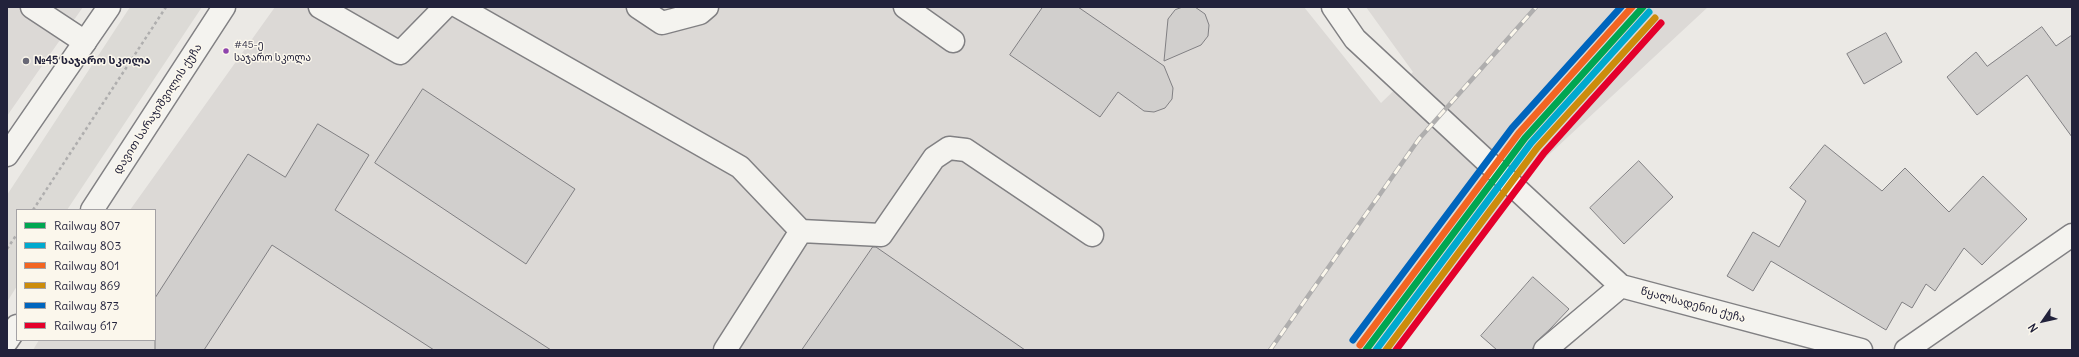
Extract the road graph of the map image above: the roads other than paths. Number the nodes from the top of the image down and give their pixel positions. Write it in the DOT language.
graph roads {
  1 [pos="32,7"];
  2 [pos="109,7"];
  3 [pos="224,7"];
  4 [pos="320,7"];
  5 [pos="445,7"];
  6 [pos="459,7"];
  7 [pos="638,7"];
  8 [pos="707,7"];
  9 [pos="905,7"];
  10 [pos="1333,7"];
  11 [pos="953,40"];
  12 [pos="85,42"];
  13 [pos="7,156"];
  14 [pos="93,209"];
  15 [pos="801,231"];
  16 [pos="1092,235"];
  17 [pos="2072,235"];
  18 [pos="1621,286"];
  19 [pos="16,328"];
  20 [pos="7,342"];
  21 [pos="725,350"];
  22 [pos="1545,350"];
  23 [pos="1861,350"];
  24 [pos="1906,350"];
  1 -- 12 [label="street"];
  2 -- 12 [label="street"];
  3 -- 14 [label="street, დავით სარაჯიშვილის ქუჩა"];
  4 -- 5 [label="street"];
  6 -- 15 [label="street"];
  7 -- 8 [label="street"];
  9 -- 11 [label="street"];
  10 -- 18 [label="street"];
  12 -- 13 [label="street"];
  15 -- 16 [label="street"];
  15 -- 21 [label="street"];
  17 -- 24 [label="street"];
  18 -- 22 [label="street"];
  18 -- 23 [label="street, წყალსადენის ქუჩა"];
  19 -- 20 [label="street"];
}
